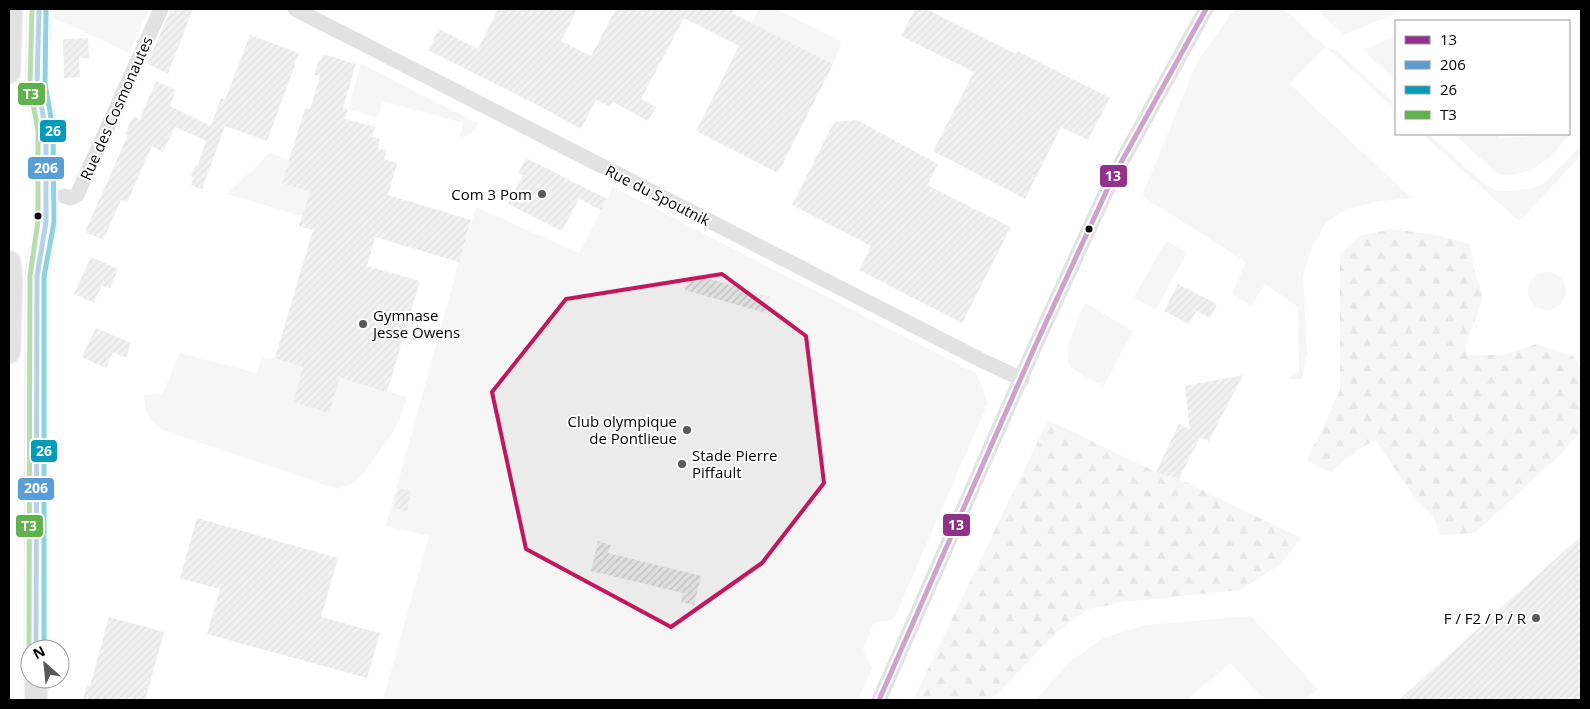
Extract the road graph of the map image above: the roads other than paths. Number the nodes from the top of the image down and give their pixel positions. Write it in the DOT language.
graph roads {
  1 [pos="11,9"];
  2 [pos="40,9"];
  3 [pos="161,9"];
  4 [pos="296,9"];
  5 [pos="1206,9"];
  6 [pos="10,44"];
  7 [pos="9,72"];
  8 [pos="64,196"];
  9 [pos="9,262"];
  10 [pos="9,352"];
  11 [pos="1022,379"];
  12 [pos="36,639"];
  13 [pos="879,700"];
  1 -- 6 [label="main road"];
  2 -- 12 [label="main road"];
  3 -- 8 [label="street, Rue des Cosmonautes"];
  4 -- 11 [label="street, Rue du Spoutnik"];
  5 -- 11 [label="street"];
  6 -- 7 [label="main road"];
  9 -- 10 [label="main road"];
  11 -- 13 [label="street"];
}
